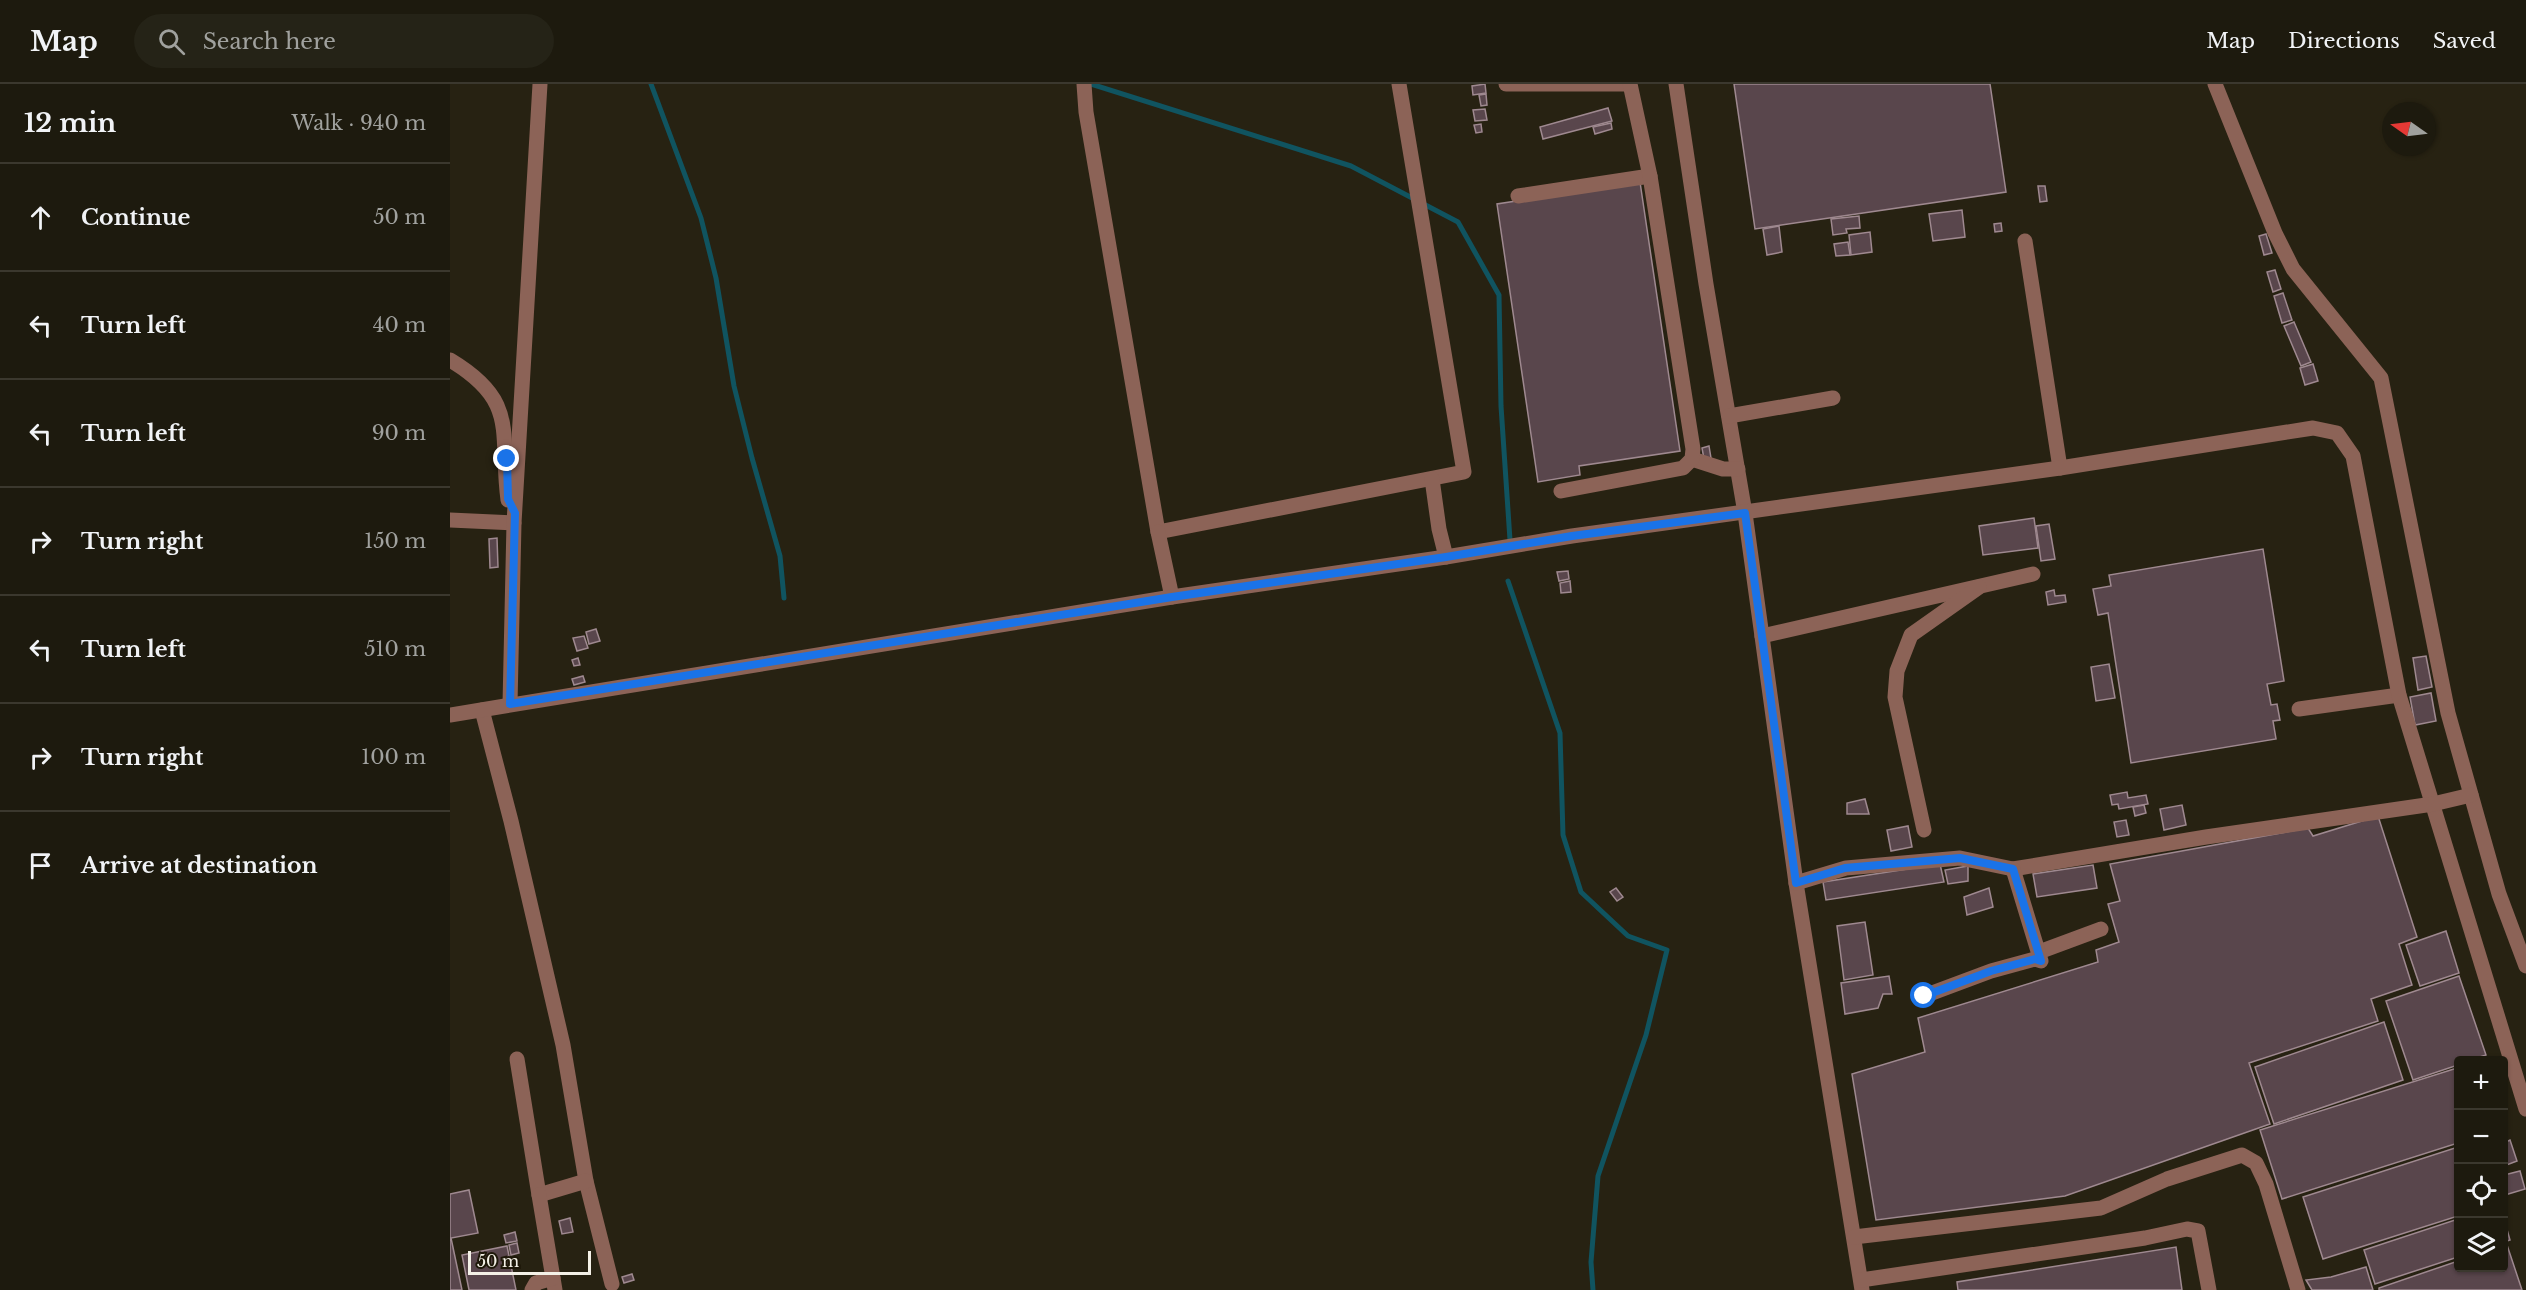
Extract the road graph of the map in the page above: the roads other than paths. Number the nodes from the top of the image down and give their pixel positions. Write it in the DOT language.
graph roads {
  1 [pos="540,84"];
  2 [pos="1084,84"];
  3 [pos="1399,84"];
  4 [pos="1506,84"];
  5 [pos="1628,84"];
  6 [pos="1676,84"];
  7 [pos="2215,84"];
  8 [pos="1650,176"];
  9 [pos="1518,196"];
  10 [pos="2025,241"];
  11 [pos="450,360"];
  12 [pos="1833,398"];
  13 [pos="1729,416"];
  14 [pos="1692,459"];
  15 [pos="2060,468"];
  16 [pos="1738,470"];
  17 [pos="1432,479"];
  18 [pos="1561,491"];
  19 [pos="1745,513"];
  20 [pos="514,518"];
  21 [pos="450,519"];
  22 [pos="1158,532"];
  23 [pos="1446,557"];
  24 [pos="2033,574"];
  25 [pos="1979,586"];
  26 [pos="1172,597"];
  27 [pos="1762,636"];
  28 [pos="2399,695"];
  29 [pos="510,704"];
  30 [pos="2300,709"];
  31 [pos="482,710"];
  32 [pos="450,715"];
  33 [pos="2471,795"];
  34 [pos="2433,804"];
  35 [pos="1924,830"];
  36 [pos="2013,869"];
  37 [pos="1796,883"];
  38 [pos="2101,929"];
  39 [pos="2039,952"];
  40 [pos="2526,966"];
  41 [pos="1924,996"];
  42 [pos="517,1059"];
  43 [pos="2526,1109"];
  44 [pos="586,1181"];
  45 [pos="539,1195"];
  46 [pos="1854,1237"];
  47 [pos="554,1284"];
  48 [pos="612,1284"];
  49 [pos="1861,1285"];
  50 [pos="532,1290"];
  51 [pos="2209,1290"];
  52 [pos="2298,1290"];
  1 -- 20 [label="street"];
  2 -- 22 [label="street"];
  3 -- 17 [label="street"];
  4 -- 5 [label="street"];
  5 -- 8 [label="street"];
  6 -- 13 [label="street"];
  7 -- 33 [label="street"];
  8 -- 9 [label="street"];
  8 -- 14 [label="street"];
  10 -- 15 [label="street"];
  11 -- 20 [label="street"];
  12 -- 13 [label="street"];
  13 -- 16 [label="street"];
  14 -- 16 [label="street"];
  14 -- 18 [label="street"];
  15 -- 19 [label="street"];
  15 -- 28 [label="street"];
  16 -- 19 [label="street"];
  17 -- 22 [label="street"];
  17 -- 23 [label="street"];
  19 -- 23 [label="street"];
  19 -- 27 [label="street"];
  20 -- 21 [label="street"];
  20 -- 29 [label="street"];
  22 -- 26 [label="street"];
  23 -- 26 [label="street"];
  24 -- 25 [label="street"];
  25 -- 27 [label="street"];
  25 -- 35 [label="street"];
  26 -- 29 [label="street"];
  27 -- 37 [label="street"];
  28 -- 30 [label="street"];
  28 -- 34 [label="street"];
  29 -- 31 [label="street"];
  31 -- 32 [label="street"];
  31 -- 44 [label="street"];
  33 -- 34 [label="street"];
  33 -- 40 [label="street"];
  34 -- 36 [label="street"];
  34 -- 43 [label="street"];
  36 -- 37 [label="street"];
  36 -- 39 [label="street"];
  37 -- 46 [label="street"];
  38 -- 39 [label="street"];
  39 -- 41 [label="street"];
  42 -- 45 [label="street"];
  44 -- 45 [label="street"];
  44 -- 48 [label="street"];
  45 -- 47 [label="street"];
  46 -- 49 [label="street"];
  46 -- 52 [label="street"];
  47 -- 50 [label="street"];
  49 -- 51 [label="street"];
}
